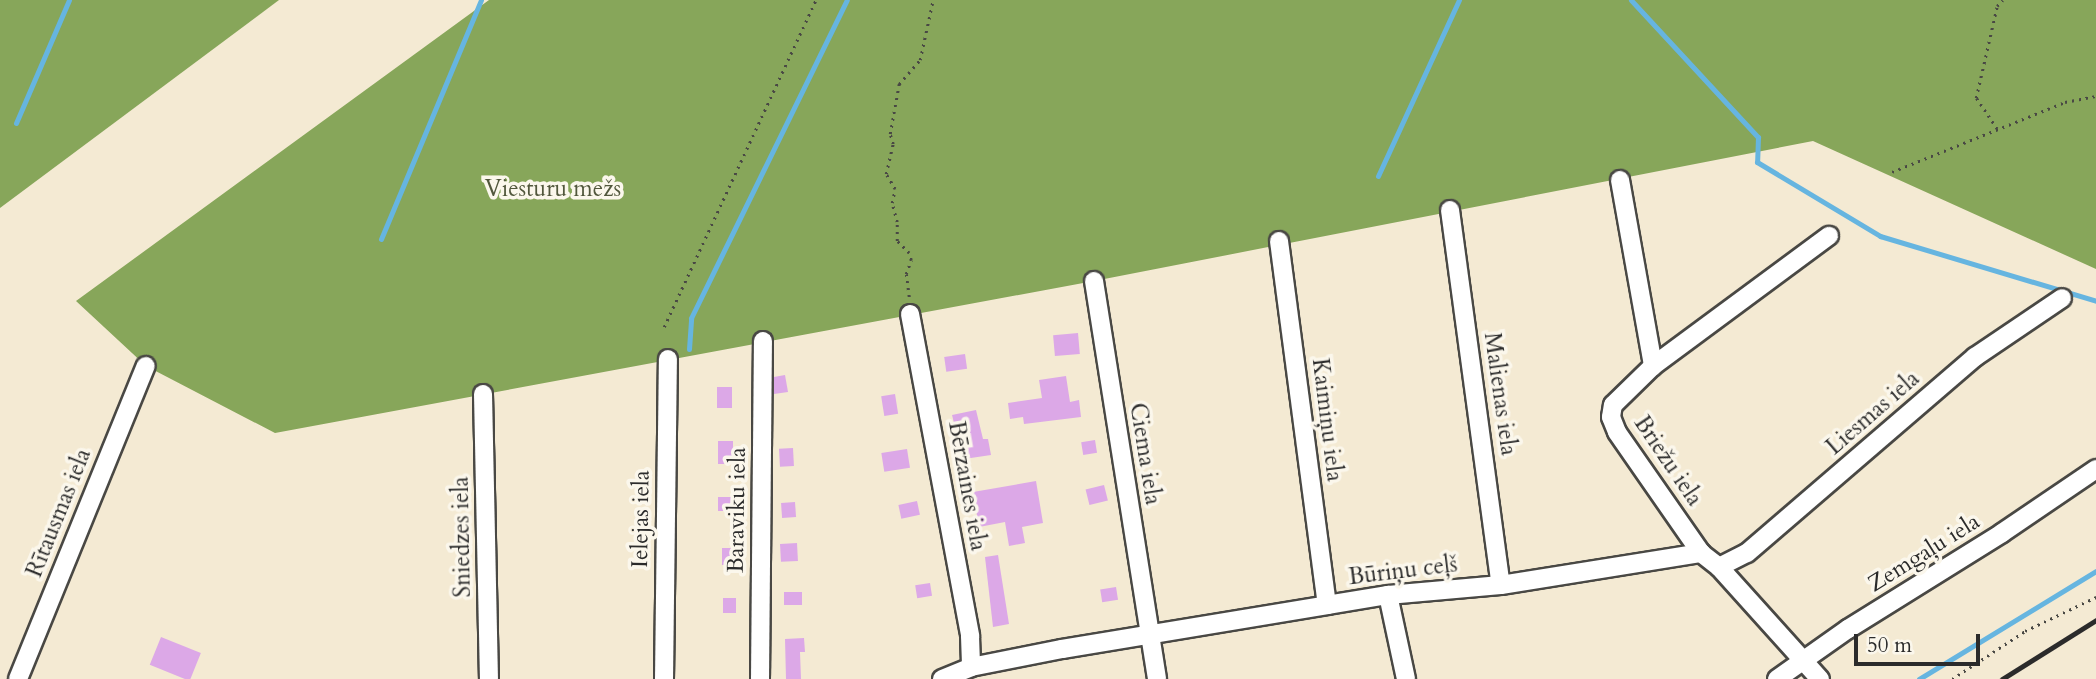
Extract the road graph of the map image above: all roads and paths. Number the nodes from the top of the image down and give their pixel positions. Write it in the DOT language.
graph roads {
  1 [pos="816,0"];
  2 [pos="933,0"];
  3 [pos="2003,0"];
  4 [pos="2096,96"];
  5 [pos="1997,129"];
  6 [pos="1892,172"];
  7 [pos="1620,180"];
  8 [pos="1450,210"];
  9 [pos="1829,236"];
  10 [pos="1279,242"];
  11 [pos="1094,281"];
  12 [pos="2062,298"];
  13 [pos="911,314"];
  14 [pos="664,327"];
  15 [pos="763,341"];
  16 [pos="668,359"];
  17 [pos="146,366"];
  18 [pos="1653,366"];
  19 [pos="483,394"];
  20 [pos="2096,469"];
  21 [pos="1701,553"];
  22 [pos="1719,567"];
  23 [pos="1501,585"];
  24 [pos="1388,596"];
  25 [pos="2096,597"];
  26 [pos="1326,605"];
  27 [pos="1149,635"];
  28 [pos="1805,660"];
  29 [pos="971,667"];
  30 [pos="18,679"];
  31 [pos="489,679"];
  32 [pos="664,679"];
  33 [pos="760,679"];
  34 [pos="942,679"];
  35 [pos="1157,679"];
  36 [pos="1406,679"];
  37 [pos="1777,679"];
  38 [pos="1820,679"];
  39 [pos="1952,679"];
  1 -- 14 [label="path"];
  2 -- 13 [label="path"];
  3 -- 5 [label="path"];
  4 -- 5 [label="path"];
  5 -- 6 [label="path"];
  7 -- 18 [label="street"];
  8 -- 23 [label="street, Malienas iela"];
  9 -- 18 [label="street, Briežu iela"];
  10 -- 26 [label="street, Kaimiņu iela"];
  11 -- 27 [label="street, Ciema iela"];
  12 -- 22 [label="street, Liesmas iela"];
  13 -- 29 [label="street, Bērzaines iela"];
  15 -- 33 [label="street, Baraviku iela"];
  16 -- 32 [label="street, Ielejas iela"];
  17 -- 30 [label="street, Rītausmas iela"];
  18 -- 21 [label="street, Briežu iela"];
  19 -- 31 [label="street, Sniedzes iela"];
  20 -- 28 [label="street, Zemgaļu iela"];
  21 -- 22 [label="street"];
  21 -- 23 [label="street, Būriņu ceļš"];
  22 -- 28 [label="street"];
  23 -- 24 [label="street, Būriņu ceļš"];
  24 -- 26 [label="street, Būriņu ceļš"];
  24 -- 36 [label="street"];
  25 -- 39 [label="path"];
  26 -- 27 [label="street, Būriņu ceļš"];
  27 -- 29 [label="street, Būriņu ceļš"];
  27 -- 35 [label="street, Ciema iela"];
  28 -- 37 [label="street, Zemgaļu iela"];
  28 -- 38 [label="street"];
  29 -- 34 [label="street, Būriņu ceļš"];
}
